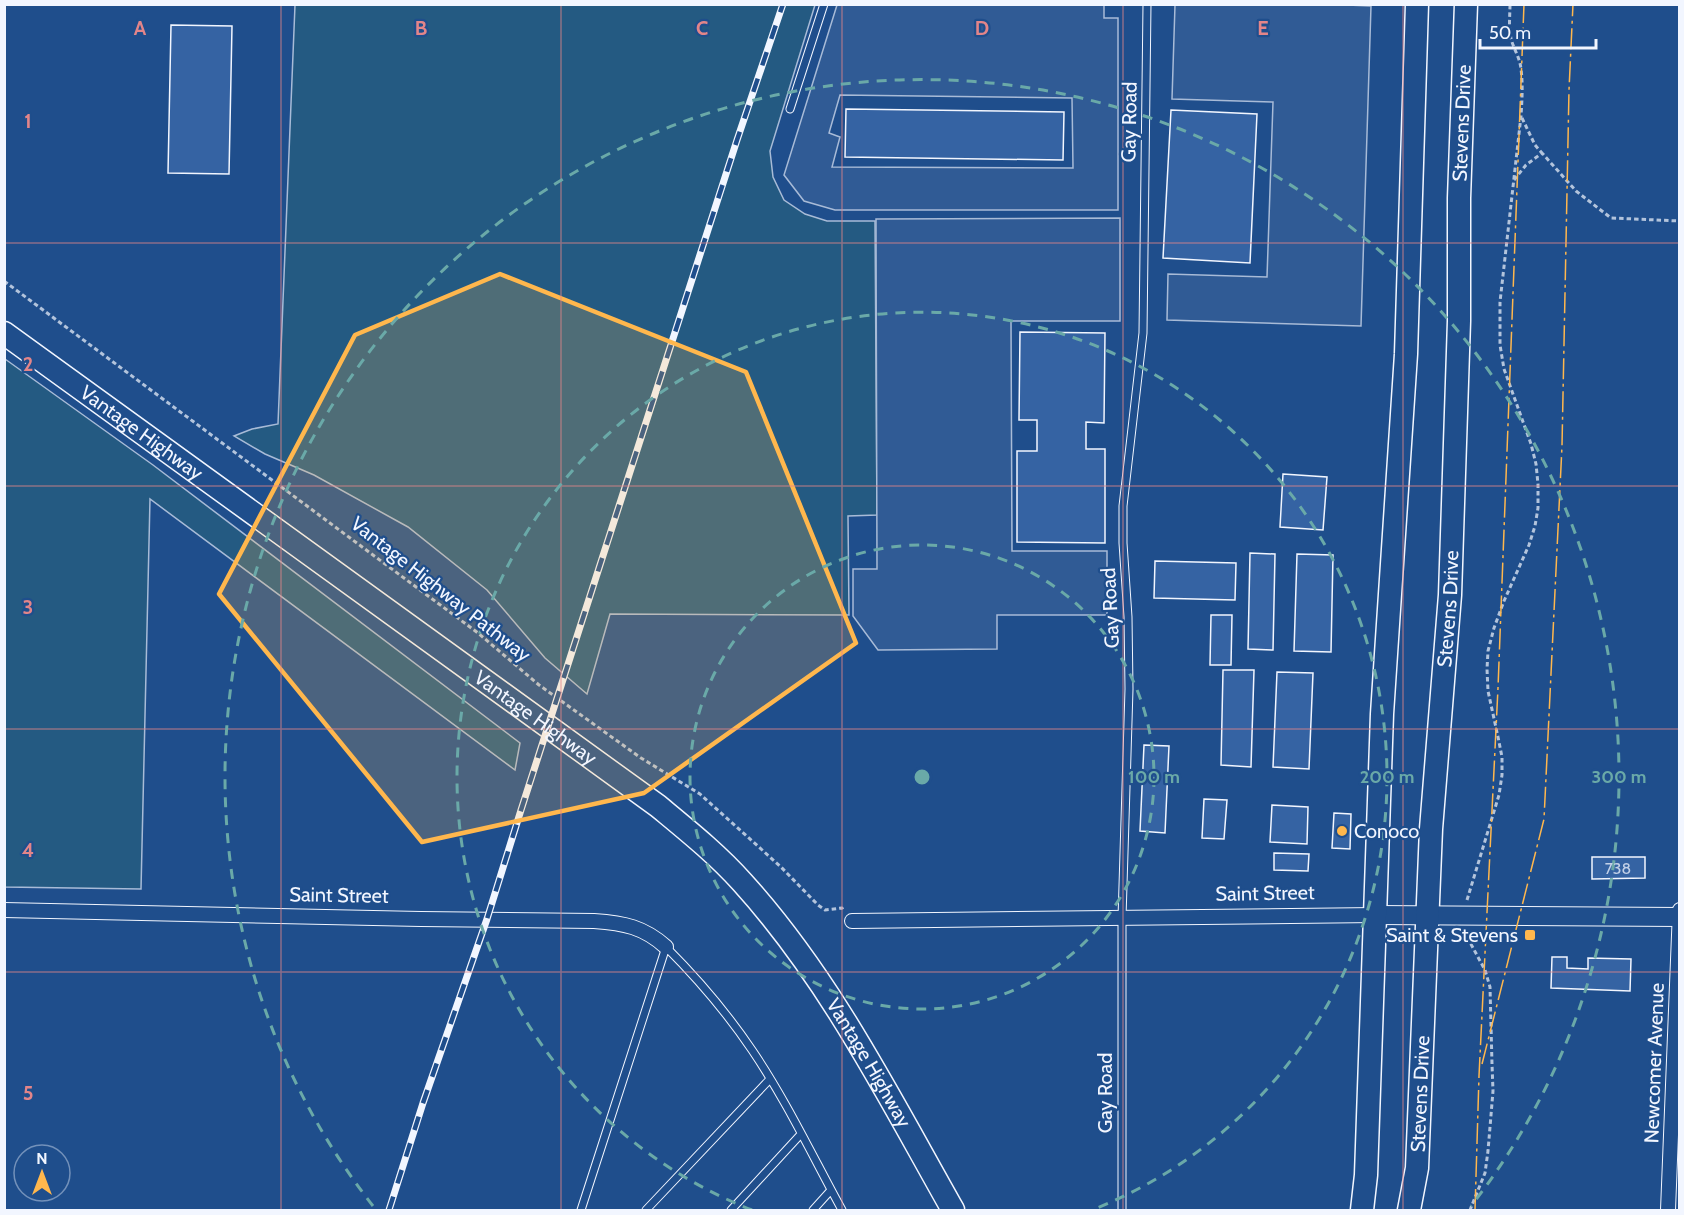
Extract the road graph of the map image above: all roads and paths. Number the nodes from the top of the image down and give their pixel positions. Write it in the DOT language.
graph roads {
  1 [pos="824,4"];
  2 [pos="1147,4"];
  3 [pos="1417,4"];
  4 [pos="1466,4"];
  5 [pos="1510,4"];
  6 [pos="790,109"];
  7 [pos="1521,116"];
  8 [pos="1542,153"];
  9 [pos="1513,181"];
  10 [pos="1680,221"];
  11 [pos="4,281"];
  12 [pos="4,333"];
  13 [pos="4,910"];
  14 [pos="1376,915"];
  15 [pos="1428,915"];
  16 [pos="1679,915"];
  17 [pos="1466,916"];
  18 [pos="1122,918"];
  19 [pos="852,921"];
  20 [pos="666,947"];
  21 [pos="770,1079"];
  22 [pos="801,1134"];
  23 [pos="831,1190"];
  24 [pos="581,1210"];
  25 [pos="646,1210"];
  26 [pos="731,1210"];
  27 [pos="813,1210"];
  28 [pos="842,1210"];
  29 [pos="953,1210"];
  30 [pos="1122,1210"];
  31 [pos="1362,1210"];
  32 [pos="1409,1210"];
  33 [pos="1470,1210"];
  34 [pos="1668,1210"];
  1 -- 6 [label="lane"];
  2 -- 18 [label="lane, Gay Road"];
  3 -- 14 [label="main road"];
  4 -- 15 [label="main road, Stevens Drive"];
  5 -- 7 [label="path"];
  7 -- 8 [label="path"];
  7 -- 9 [label="path"];
  8 -- 9 [label="path"];
  8 -- 10 [label="path"];
  9 -- 17 [label="path"];
  11 -- 19 [label="path, Vantage Highway Pathway"];
  12 -- 29 [label="main road, Vantage Highway"];
  13 -- 20 [label="street, Saint Street"];
  14 -- 15 [label="street, Saint Street"];
  14 -- 18 [label="street, Saint Street"];
  14 -- 31 [label="main road"];
  15 -- 17 [label="street, Saint Street"];
  15 -- 32 [label="main road, Stevens Drive"];
  16 -- 17 [label="street, Saint Street"];
  16 -- 34 [label="street, Newcomer Avenue"];
  17 -- 33 [label="path"];
  18 -- 19 [label="street, Saint Street"];
  18 -- 30 [label="lane, Gay Road"];
  20 -- 21 [label="lane"];
  20 -- 24 [label="lane"];
  21 -- 22 [label="lane"];
  21 -- 25 [label="lane"];
  22 -- 23 [label="lane"];
  22 -- 26 [label="lane"];
  23 -- 27 [label="lane"];
  23 -- 28 [label="lane"];
}
